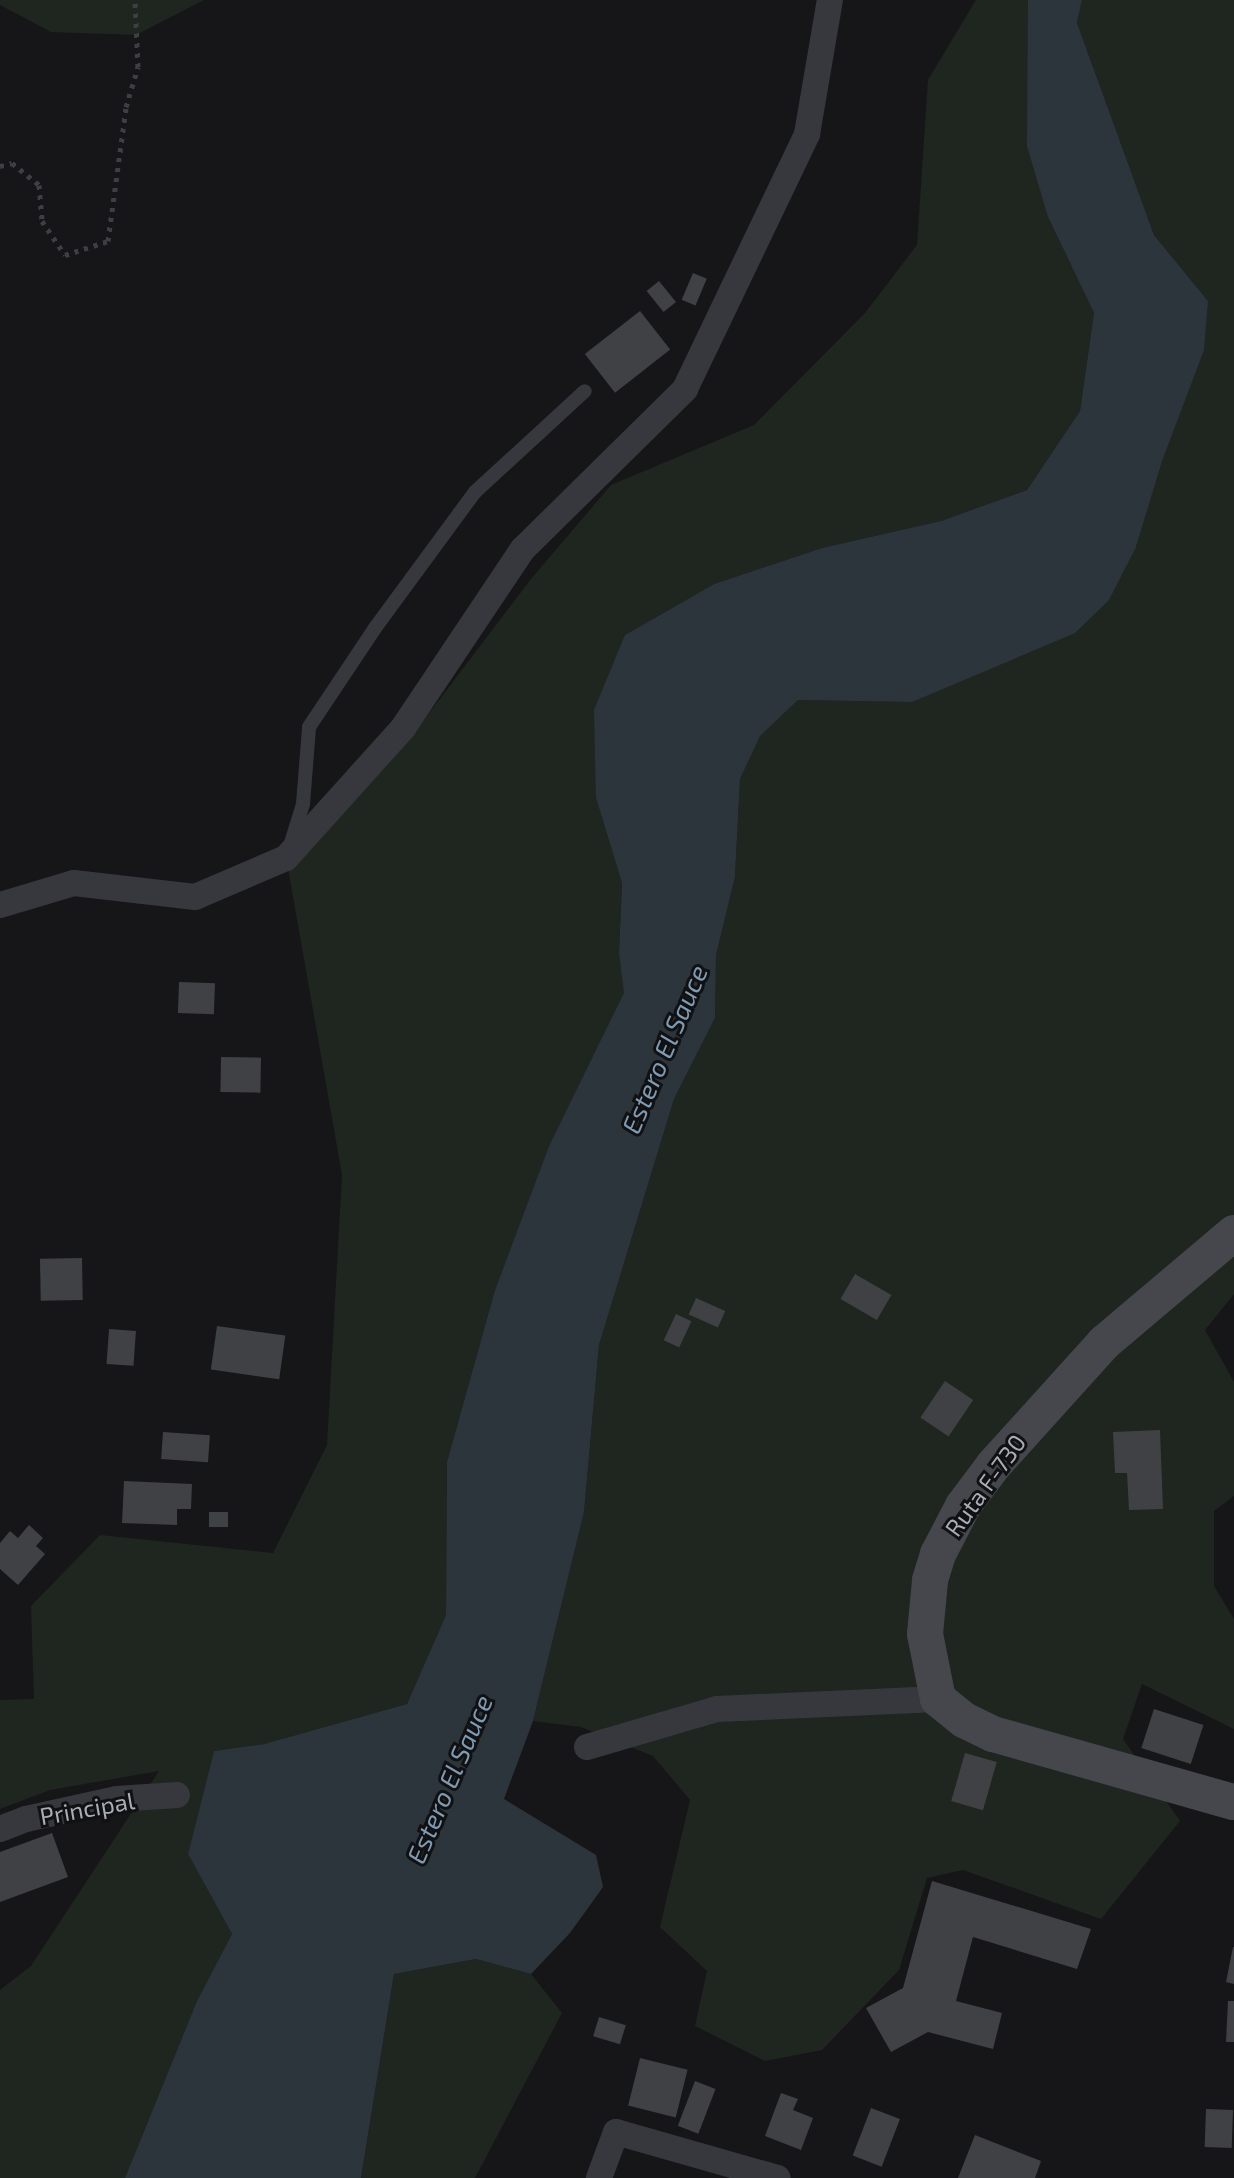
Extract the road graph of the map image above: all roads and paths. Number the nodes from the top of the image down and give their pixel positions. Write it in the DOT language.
graph roads {
  1 [pos="135,0"];
  2 [pos="830,0"];
  3 [pos="0,166"];
  4 [pos="585,391"];
  5 [pos="286,858"];
  6 [pos="0,905"];
  7 [pos="1234,1233"];
  8 [pos="938,1699"];
  9 [pos="587,1747"];
  10 [pos="177,1795"];
  11 [pos="1234,1802"];
  12 [pos="0,1829"];
  13 [pos="599,2178"];
  14 [pos="778,2178"];
  1 -- 3 [label="path"];
  2 -- 5 [label="street"];
  4 -- 5 [label="lane"];
  5 -- 6 [label="street"];
  7 -- 8 [label="street, Ruta F-730"];
  8 -- 9 [label="street"];
  8 -- 11 [label="street"];
  10 -- 12 [label="street, Principal"];
  13 -- 14 [label="street"];
}
